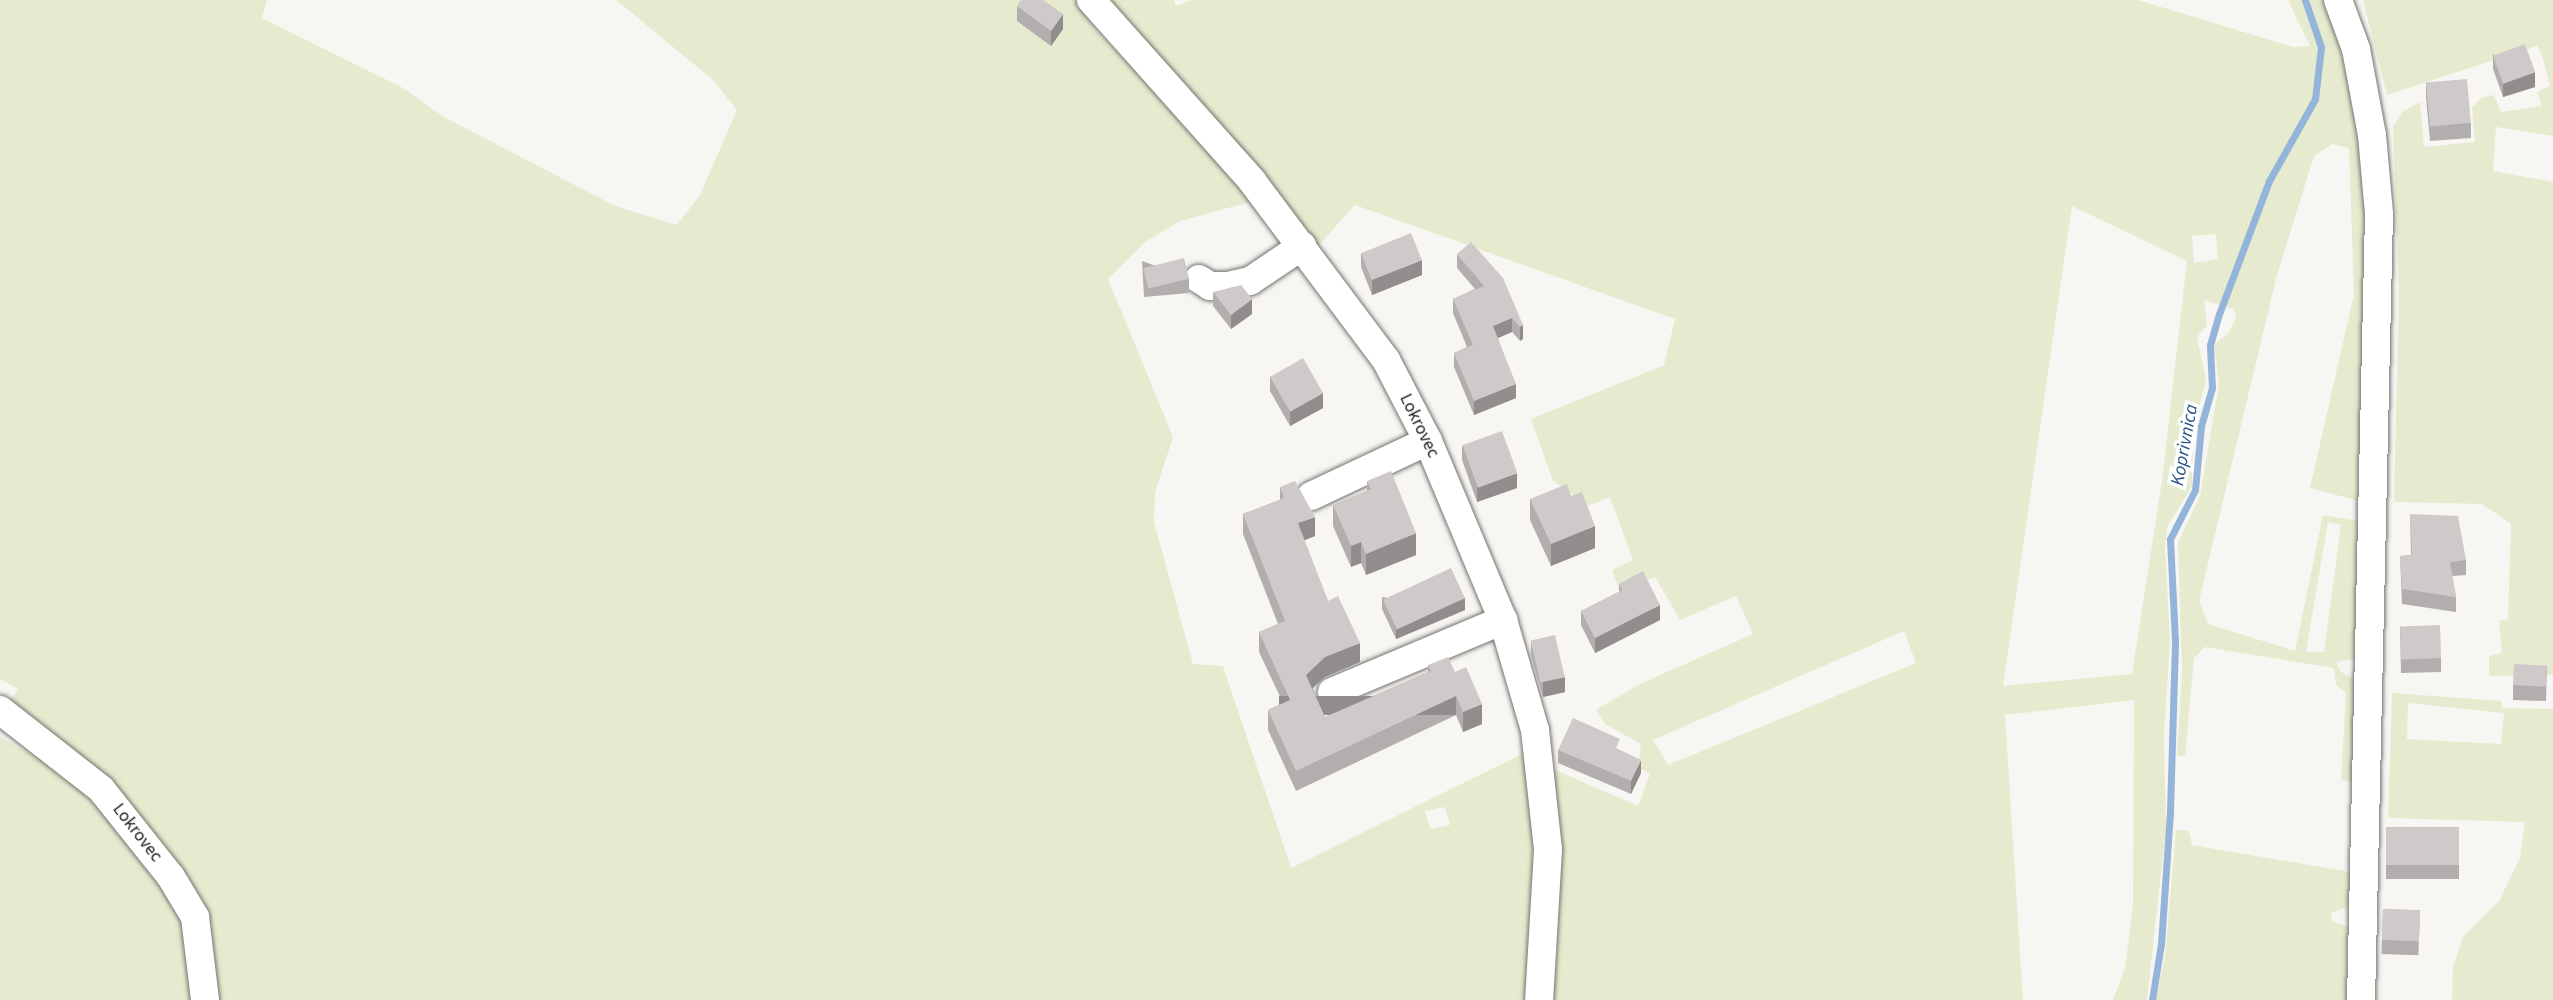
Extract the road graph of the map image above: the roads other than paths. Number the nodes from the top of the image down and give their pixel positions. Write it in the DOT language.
graph roads {
  1 [pos="1091,0"];
  2 [pos="2338,0"];
  3 [pos="1302,246"];
  4 [pos="1199,279"];
  5 [pos="1428,441"];
  6 [pos="1311,496"];
  7 [pos="1503,620"];
  8 [pos="1332,692"];
  9 [pos="0,710"];
  10 [pos="205,1000"];
  11 [pos="1539,1000"];
  12 [pos="2361,1000"];
  1 -- 3 [label="street, Lokrovec"];
  2 -- 12 [label="street"];
  3 -- 4 [label="street"];
  3 -- 5 [label="street, Lokrovec"];
  5 -- 6 [label="street"];
  5 -- 7 [label="street, Lokrovec"];
  7 -- 8 [label="street"];
  7 -- 11 [label="street, Lokrovec"];
  9 -- 10 [label="street, Lokrovec"];
}
